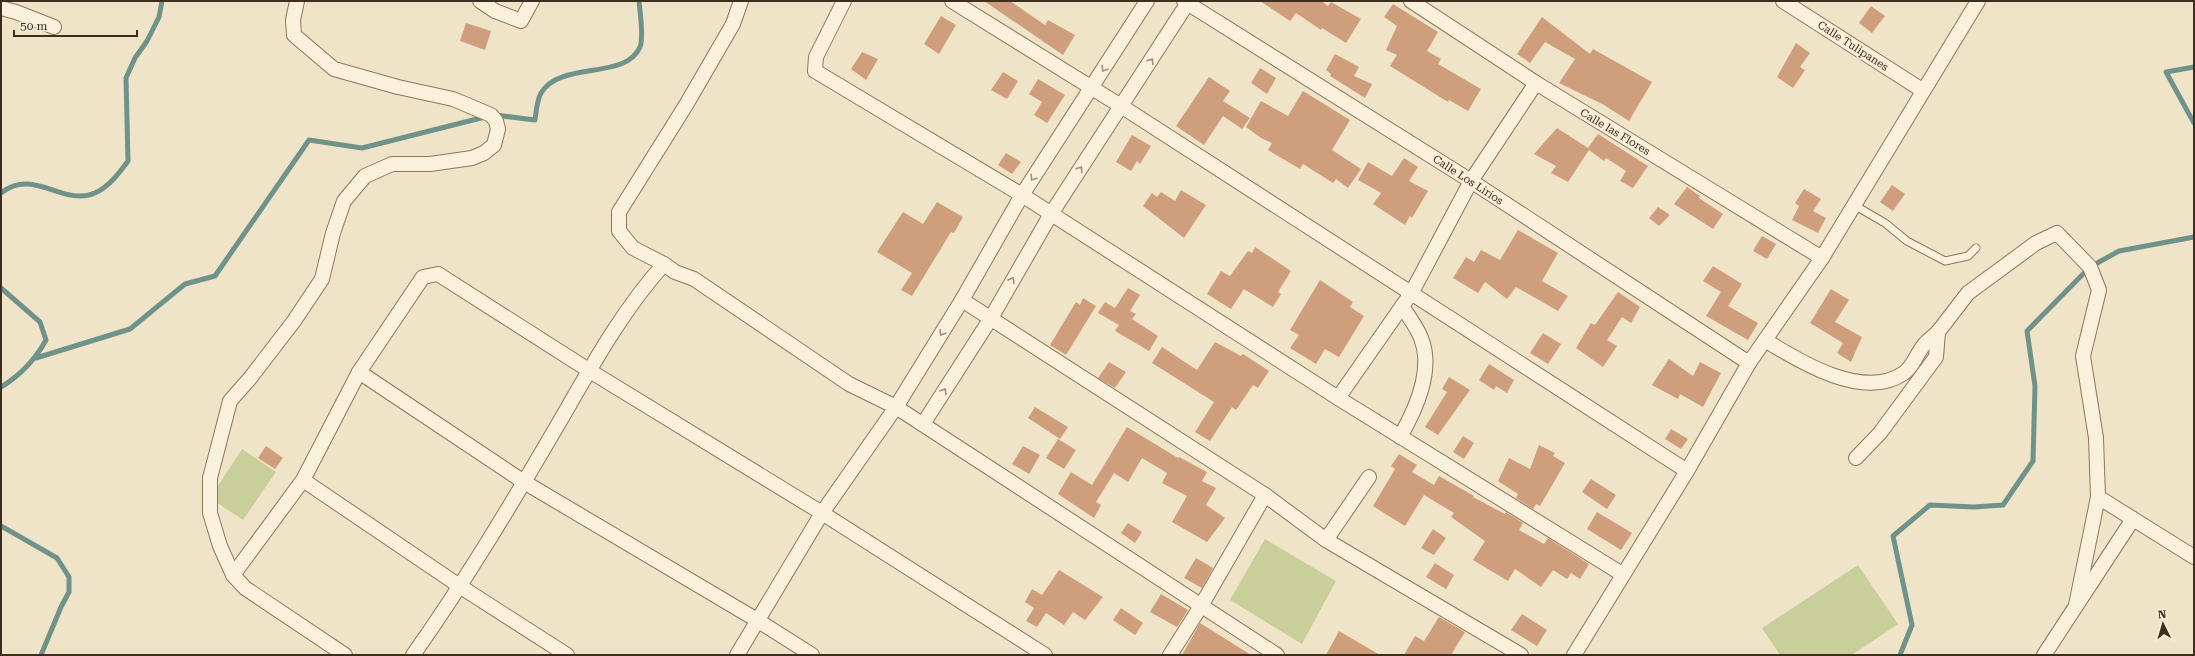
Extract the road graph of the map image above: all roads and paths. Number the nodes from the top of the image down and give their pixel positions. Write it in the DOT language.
graph roads {
  1 [pos="297,1"];
  2 [pos="480,1"];
  3 [pos="532,1"];
  4 [pos="741,1"];
  5 [pos="844,1"];
  6 [pos="952,1"];
  7 [pos="1147,1"];
  8 [pos="1412,1"];
  9 [pos="1783,1"];
  10 [pos="1978,1"];
  11 [pos="1187,2"];
  12 [pos="18,6"];
  13 [pos="1,8"];
  14 [pos="54,27"];
  15 [pos="1536,83"];
  16 [pos="1092,88"];
  17 [pos="1922,90"];
  18 [pos="1121,106"];
  19 [pos="1471,181"];
  20 [pos="1022,195"];
  21 [pos="1854,205"];
  22 [pos="1051,214"];
  23 [pos="1976,248"];
  24 [pos="1822,258"];
  25 [pos="664,264"];
  26 [pos="1412,292"];
  27 [pos="962,300"];
  28 [pos="1402,306"];
  29 [pos="990,318"];
  30 [pos="1938,332"];
  31 [pos="1765,340"];
  32 [pos="1749,363"];
  33 [pos="590,371"];
  34 [pos="359,372"];
  35 [pos="1338,398"];
  36 [pos="896,407"];
  37 [pos="923,424"];
  38 [pos="1400,437"];
  39 [pos="1856,458"];
  40 [pos="1687,470"];
  41 [pos="1369,477"];
  42 [pos="302,480"];
  43 [pos="524,482"];
  44 [pos="1265,495"];
  45 [pos="2098,497"];
  46 [pos="822,513"];
  47 [pos="2133,519"];
  48 [pos="1326,540"];
  49 [pos="2194,557"];
  50 [pos="1622,574"];
  51 [pos="233,575"];
  52 [pos="461,587"];
  53 [pos="2076,605"];
  54 [pos="1201,606"];
  55 [pos="757,620"];
  56 [pos="345,655"];
  57 [pos="413,655"];
  58 [pos="567,655"];
  59 [pos="737,655"];
  60 [pos="812,655"];
  61 [pos="1045,655"];
  62 [pos="1170,655"];
  63 [pos="1277,655"];
  64 [pos="1521,655"];
  65 [pos="1574,655"];
  66 [pos="2044,655"];
  1 -- 51 [label="street"];
  2 -- 3 [label="street"];
  4 -- 25 [label="street"];
  5 -- 20 [label="street"];
  6 -- 16 [label="street"];
  7 -- 16 [label="street, one-way"];
  8 -- 15 [label="street, Calle las Flores"];
  9 -- 17 [label="street, Calle Tulipanes"];
  10 -- 17 [label="street"];
  18 -- 11 [label="street, one-way"];
  11 -- 19 [label="street, Calle Los Lirios"];
  12 -- 13 [label="street"];
  12 -- 14 [label="street"];
  15 -- 19 [label="street"];
  15 -- 24 [label="street, Calle las Flores"];
  16 -- 18 [label="street"];
  16 -- 20 [label="street, one-way"];
  17 -- 21 [label="street"];
  22 -- 18 [label="street, one-way"];
  18 -- 26 [label="street"];
  19 -- 26 [label="street"];
  19 -- 32 [label="street, Calle Los Lirios"];
  20 -- 22 [label="street"];
  20 -- 27 [label="street"];
  21 -- 23 [label="lane"];
  21 -- 24 [label="street"];
  29 -- 22 [label="street, one-way"];
  22 -- 35 [label="street"];
  24 -- 31 [label="street"];
  25 -- 33 [label="street"];
  25 -- 36 [label="street"];
  26 -- 28 [label="street"];
  26 -- 40 [label="street"];
  27 -- 29 [label="street"];
  27 -- 36 [label="street, one-way"];
  28 -- 35 [label="street"];
  28 -- 38 [label="street"];
  37 -- 29 [label="street, one-way"];
  29 -- 44 [label="street"];
  30 -- 31 [label="street"];
  30 -- 39 [label="street"];
  30 -- 45 [label="street"];
  31 -- 32 [label="street"];
  32 -- 40 [label="street"];
  33 -- 34 [label="street"];
  33 -- 43 [label="street"];
  33 -- 46 [label="street"];
  34 -- 42 [label="street"];
  34 -- 43 [label="street"];
  35 -- 38 [label="street"];
  36 -- 37 [label="street"];
  36 -- 46 [label="street"];
  37 -- 54 [label="street"];
  38 -- 50 [label="street"];
  40 -- 50 [label="street"];
  41 -- 48 [label="street"];
  42 -- 51 [label="street"];
  42 -- 52 [label="street"];
  43 -- 52 [label="street"];
  43 -- 55 [label="street"];
  44 -- 48 [label="street"];
  44 -- 54 [label="street"];
  45 -- 47 [label="street"];
  45 -- 53 [label="street"];
  46 -- 55 [label="street"];
  46 -- 61 [label="street"];
  47 -- 49 [label="street"];
  47 -- 53 [label="street"];
  48 -- 64 [label="street"];
  50 -- 65 [label="street"];
  51 -- 56 [label="street"];
  52 -- 57 [label="street"];
  52 -- 58 [label="street"];
  53 -- 66 [label="street"];
  54 -- 62 [label="street"];
  54 -- 63 [label="street"];
  55 -- 59 [label="street"];
  55 -- 60 [label="street"];
}
